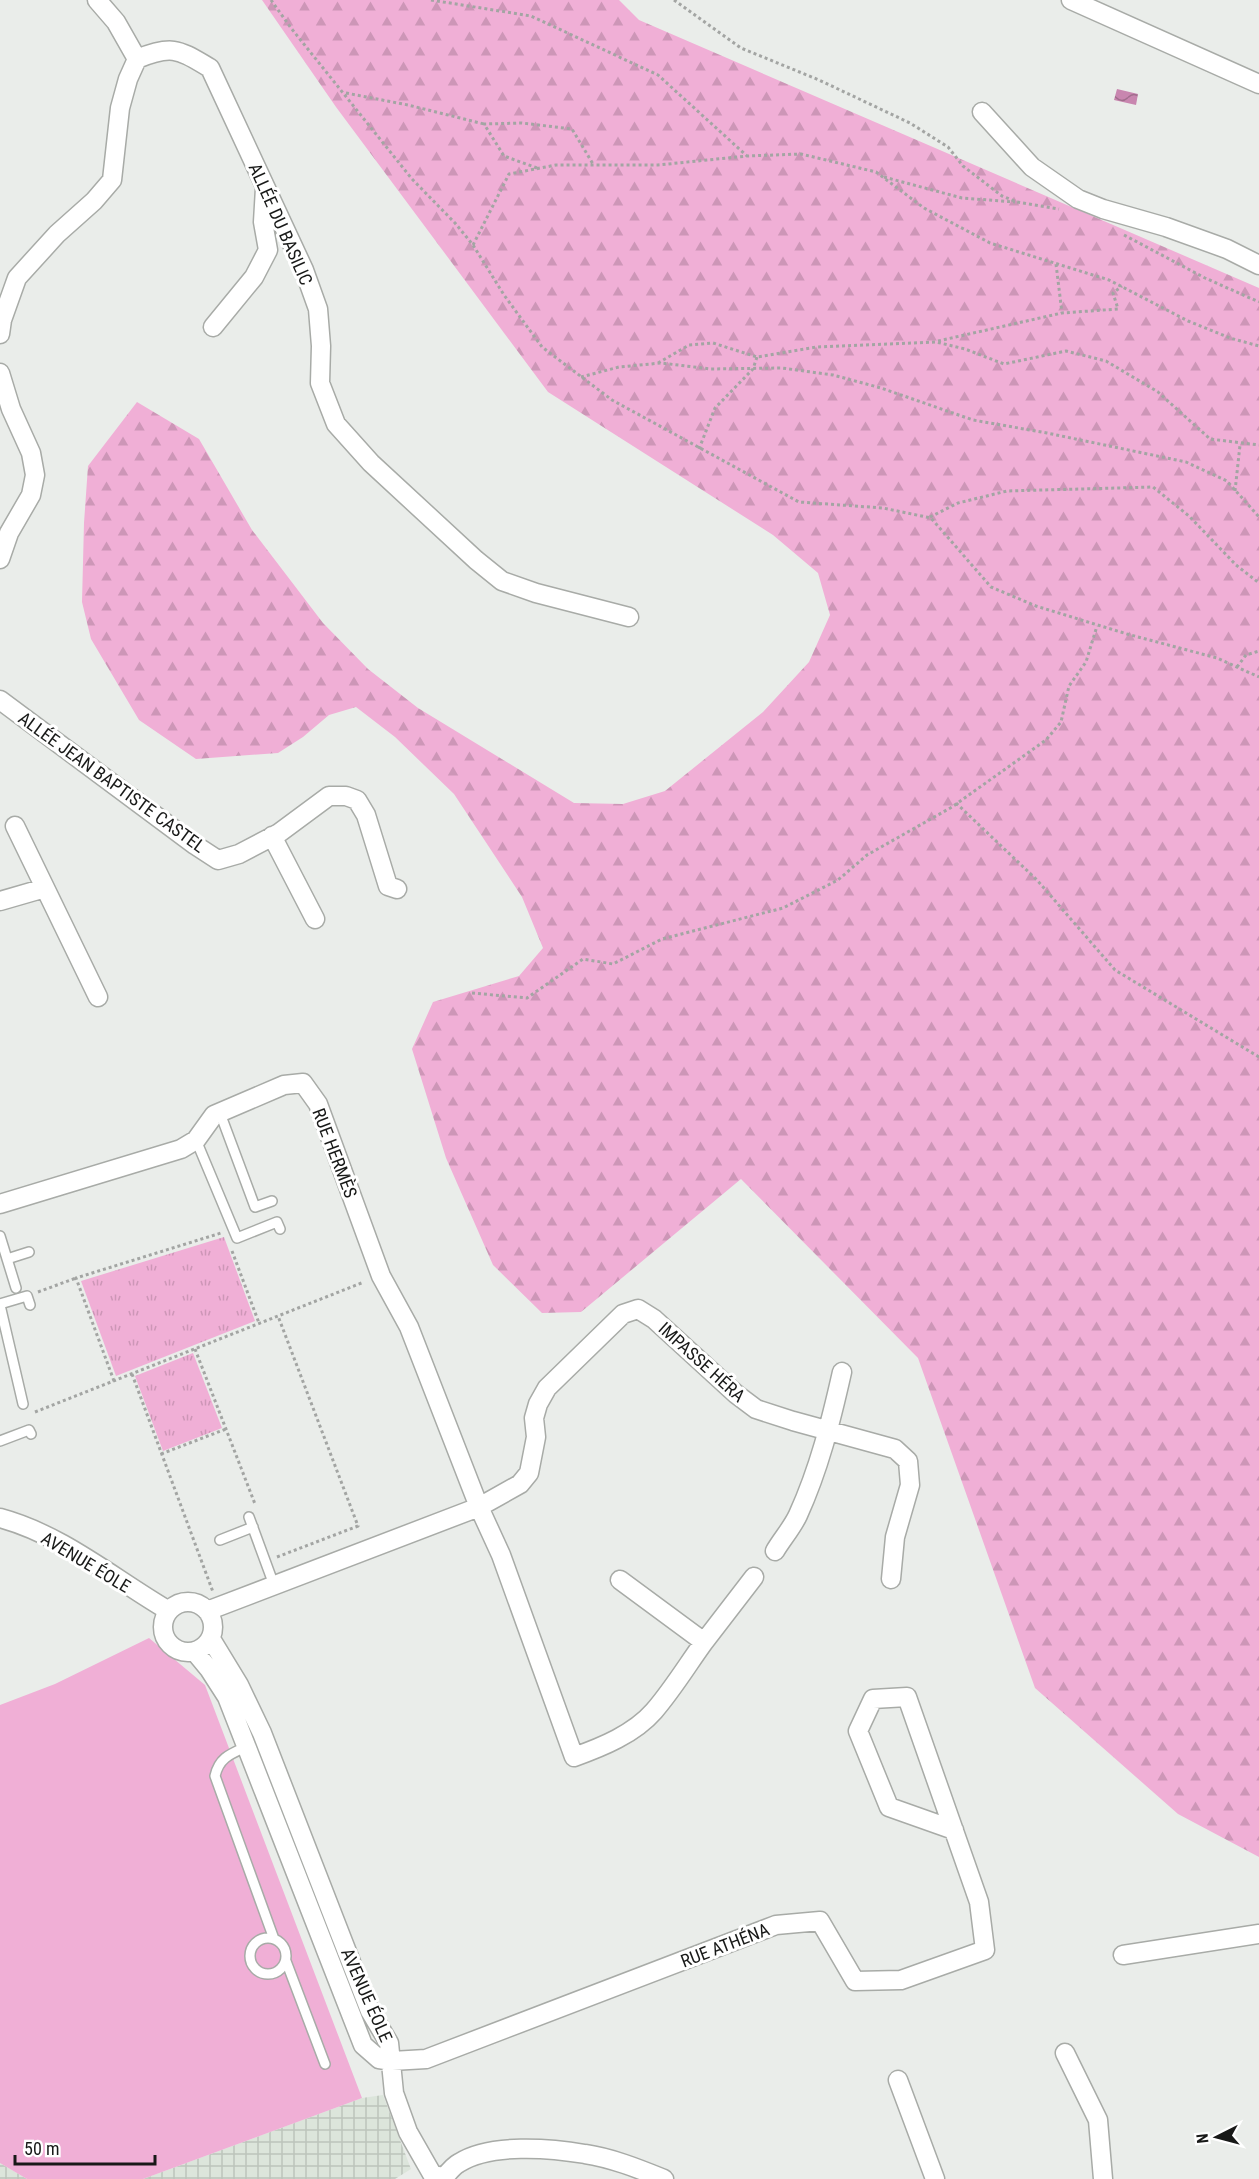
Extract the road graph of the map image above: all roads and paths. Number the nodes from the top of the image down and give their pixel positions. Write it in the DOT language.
graph roads {
  1 [pos="98,0"];
  2 [pos="271,0"];
  3 [pos="431,0"];
  4 [pos="674,0"];
  5 [pos="1071,0"];
  6 [pos="439,1"];
  7 [pos="137,59"];
  8 [pos="1259,84"];
  9 [pos="344,92"];
  10 [pos="982,112"];
  11 [pos="484,124"];
  12 [pos="747,156"];
  13 [pos="594,165"];
  14 [pos="539,168"];
  15 [pos="882,176"];
  16 [pos="265,187"];
  17 [pos="1017,202"];
  18 [pos="1064,209"];
  19 [pos="1114,212"];
  20 [pos="473,245"];
  21 [pos="1056,264"];
  22 [pos="1259,265"];
  23 [pos="1122,286"];
  24 [pos="1259,302"];
  25 [pos="1062,313"];
  26 [pos="213,327"];
  27 [pos="0,334"];
  28 [pos="936,342"];
  29 [pos="1259,346"];
  30 [pos="757,357"];
  31 [pos="657,363"];
  32 [pos="753,369"];
  33 [pos="0,373"];
  34 [pos="581,377"];
  35 [pos="1240,444"];
  36 [pos="1259,445"];
  37 [pos="699,449"];
  38 [pos="1236,490"];
  39 [pos="928,517"];
  40 [pos="1259,518"];
  41 [pos="0,559"];
  42 [pos="1259,583"];
  43 [pos="629,617"];
  44 [pos="1097,625"];
  45 [pos="1259,651"];
  46 [pos="1237,667"];
  47 [pos="1259,677"];
  48 [pos="0,700"];
  49 [pos="956,803"];
  50 [pos="15,826"];
  51 [pos="272,836"];
  52 [pos="45,888"];
  53 [pos="397,890"];
  54 [pos="0,901"];
  55 [pos="315,919"];
  56 [pos="472,993"];
  57 [pos="98,997"];
  58 [pos="1259,1057"];
  59 [pos="220,1113"];
  60 [pos="196,1140"];
  61 [pos="272,1201"];
  62 [pos="0,1204"];
  63 [pos="280,1229"];
  64 [pos="229,1231"];
  65 [pos="0,1236"];
  66 [pos="29,1252"];
  67 [pos="7,1259"];
  68 [pos="381,1276"];
  69 [pos="76,1278"];
  70 [pos="16,1287"];
  71 [pos="28,1301"];
  72 [pos="0,1304"];
  73 [pos="278,1316"];
  74 [pos="259,1324"];
  75 [pos="195,1349"];
  76 [pos="842,1372"];
  77 [pos="132,1374"];
  78 [pos="114,1381"];
  79 [pos="23,1404"];
  80 [pos="33,1413"];
  81 [pos="226,1429"];
  82 [pos="829,1430"];
  83 [pos="31,1434"];
  84 [pos="0,1441"];
  85 [pos="161,1454"];
  86 [pos="249,1489"];
  87 [pos="479,1507"];
  88 [pos="249,1516"];
  89 [pos="0,1518"];
  90 [pos="253,1527"];
  91 [pos="220,1540"];
  92 [pos="775,1551"];
  93 [pos="276,1558"];
  94 [pos="754,1577"];
  95 [pos="891,1579"];
  96 [pos="620,1580"];
  97 [pos="274,1585"];
  98 [pos="213,1609"];
  99 [pos="169,1611"];
  100 [pos="211,1639"];
  101 [pos="704,1642"];
  102 [pos="195,1652"];
  103 [pos="246,1746"];
  104 [pos="954,1830"];
  105 [pos="1259,1934"];
  106 [pos="274,1939"];
  107 [pos="1123,1955"];
  108 [pos="286,1961"];
  109 [pos="1065,2053"];
  110 [pos="392,2061"];
  111 [pos="325,2064"];
  112 [pos="898,2080"];
  113 [pos="444,2178"];
  114 [pos="664,2179"];
  115 [pos="935,2179"];
  116 [pos="1103,2179"];
  1 -- 7 [label="street"];
  2 -- 9 [label="path"];
  3 -- 6 [label="path"];
  4 -- 17 [label="path"];
  5 -- 8 [label="street"];
  6 -- 12 [label="path"];
  7 -- 16 [label="street, ALLÉE DU BASILIC"];
  7 -- 27 [label="street"];
  9 -- 11 [label="path"];
  9 -- 20 [label="path"];
  10 -- 19 [label="street"];
  11 -- 13 [label="path"];
  11 -- 14 [label="path"];
  12 -- 13 [label="path"];
  12 -- 15 [label="path"];
  13 -- 14 [label="path"];
  14 -- 20 [label="path"];
  15 -- 17 [label="path"];
  15 -- 21 [label="path"];
  16 -- 26 [label="street"];
  16 -- 43 [label="street, ALLÉE DU BASILIC"];
  17 -- 18 [label="path"];
  19 -- 22 [label="street"];
  19 -- 24 [label="path"];
  20 -- 34 [label="path"];
  21 -- 23 [label="path"];
  21 -- 25 [label="path"];
  23 -- 25 [label="path"];
  23 -- 29 [label="path"];
  25 -- 28 [label="path"];
  28 -- 30 [label="path"];
  28 -- 35 [label="path"];
  30 -- 31 [label="path"];
  30 -- 32 [label="path"];
  31 -- 32 [label="path"];
  31 -- 34 [label="path"];
  32 -- 37 [label="path"];
  32 -- 38 [label="path"];
  33 -- 41 [label="street"];
  34 -- 37 [label="path"];
  35 -- 36 [label="path"];
  35 -- 38 [label="path"];
  37 -- 39 [label="path"];
  38 -- 40 [label="path"];
  39 -- 42 [label="path"];
  39 -- 44 [label="path"];
  44 -- 46 [label="path"];
  44 -- 49 [label="path"];
  45 -- 46 [label="path"];
  46 -- 47 [label="path"];
  48 -- 51 [label="street, ALLÉE JEAN BAPTISTE CASTEL"];
  49 -- 56 [label="path"];
  49 -- 58 [label="path"];
  50 -- 52 [label="street"];
  51 -- 53 [label="street, ALLÉE JEAN BAPTISTE CASTEL"];
  51 -- 55 [label="street"];
  52 -- 54 [label="street"];
  52 -- 57 [label="street"];
  59 -- 60 [label="street, RUE HERMÈS"];
  59 -- 61 [label="lane"];
  59 -- 68 [label="street, RUE HERMÈS"];
  60 -- 62 [label="street, RUE HERMÈS"];
  60 -- 64 [label="lane"];
  63 -- 64 [label="lane"];
  64 -- 69 [label="path"];
  64 -- 74 [label="path"];
  65 -- 67 [label="lane"];
  66 -- 67 [label="lane"];
  67 -- 70 [label="lane"];
  68 -- 73 [label="path"];
  68 -- 87 [label="street"];
  69 -- 71 [label="path"];
  69 -- 78 [label="path"];
  71 -- 72 [label="lane"];
  72 -- 79 [label="lane"];
  73 -- 74 [label="path"];
  73 -- 93 [label="path"];
  74 -- 75 [label="path"];
  75 -- 77 [label="path"];
  75 -- 81 [label="path"];
  76 -- 82 [label="street"];
  77 -- 78 [label="path"];
  77 -- 85 [label="path"];
  78 -- 80 [label="path"];
  81 -- 85 [label="path"];
  81 -- 86 [label="path"];
  82 -- 87 [label="street, IMPASSE HÉRA"];
  82 -- 92 [label="street"];
  82 -- 95 [label="street, IMPASSE HÉRA"];
  83 -- 84 [label="lane"];
  85 -- 98 [label="path"];
  87 -- 97 [label="street, IMPASSE HÉRA"];
  87 -- 101 [label="street"];
  88 -- 90 [label="lane"];
  89 -- 99 [label="street, AVENUE ÉOLE"];
  90 -- 91 [label="lane"];
  90 -- 97 [label="lane"];
  94 -- 101 [label="street"];
  96 -- 101 [label="street"];
  97 -- 98 [label="street, IMPASSE HÉRA"];
  98 -- 99 [label="street"];
  98 -- 100 [label="street"];
  99 -- 102 [label="street"];
  100 -- 102 [label="street"];
  100 -- 110 [label="street, AVENUE ÉOLE"];
  102 -- 103 [label="street, AVENUE ÉOLE"];
  103 -- 106 [label="lane"];
  103 -- 110 [label="street, AVENUE ÉOLE"];
  104 -- 104 [label="street, RUE ATHÉNA"];
  104 -- 110 [label="street, RUE ATHÉNA"];
  105 -- 107 [label="street"];
  106 -- 108 [label="lane"];
  106 -- 108 [label="lane"];
  108 -- 111 [label="lane"];
  109 -- 116 [label="street"];
  110 -- 113 [label="street"];
  112 -- 115 [label="street"];
  113 -- 114 [label="street"];
}
